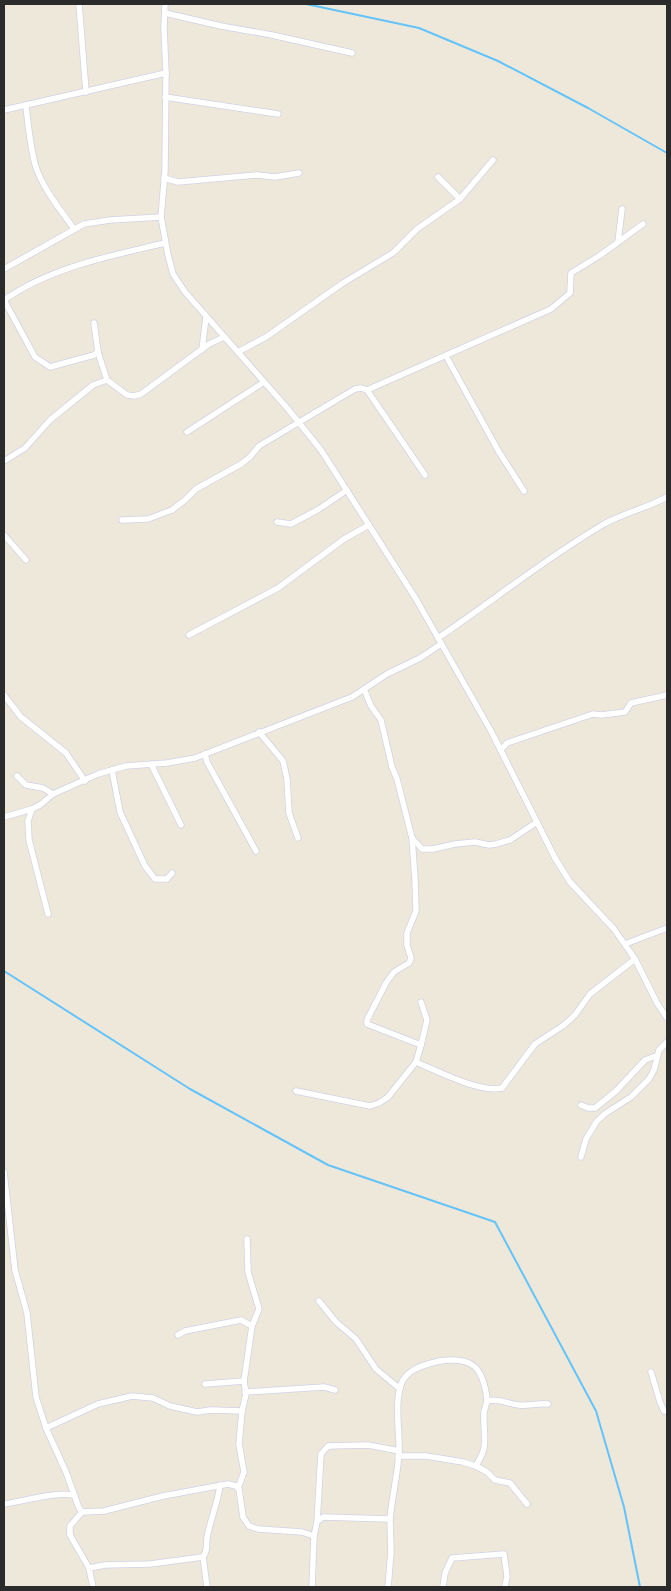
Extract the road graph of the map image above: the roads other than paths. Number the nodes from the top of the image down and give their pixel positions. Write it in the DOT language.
graph roads {
  1 [pos="79,4"];
  2 [pos="165,4"];
  3 [pos="165,13"];
  4 [pos="352,54"];
  5 [pos="166,73"];
  6 [pos="86,92"];
  7 [pos="165,97"];
  8 [pos="26,106"];
  9 [pos="4,110"];
  10 [pos="278,114"];
  11 [pos="493,160"];
  12 [pos="299,173"];
  13 [pos="438,177"];
  14 [pos="164,178"];
  15 [pos="460,200"];
  16 [pos="622,209"];
  17 [pos="161,217"];
  18 [pos="644,224"];
  19 [pos="74,229"];
  20 [pos="618,242"];
  21 [pos="165,243"];
  22 [pos="4,269"];
  23 [pos="4,300"];
  24 [pos="206,317"];
  25 [pos="94,323"];
  26 [pos="224,337"];
  27 [pos="202,350"];
  28 [pos="98,352"];
  29 [pos="238,352"];
  30 [pos="446,356"];
  31 [pos="107,380"];
  32 [pos="264,382"];
  33 [pos="367,390"];
  34 [pos="300,423"];
  35 [pos="187,432"];
  36 [pos="4,461"];
  37 [pos="425,475"];
  38 [pos="347,490"];
  39 [pos="524,491"];
  40 [pos="667,497"];
  41 [pos="122,520"];
  42 [pos="277,522"];
  43 [pos="369,525"];
  44 [pos="4,535"];
  45 [pos="26,560"];
  46 [pos="189,634"];
  47 [pos="440,641"];
  48 [pos="364,689"];
  49 [pos="4,695"];
  50 [pos="667,695"];
  51 [pos="259,732"];
  52 [pos="501,750"];
  53 [pos="205,754"];
  54 [pos="151,764"];
  55 [pos="112,770"];
  56 [pos="17,776"];
  57 [pos="85,781"];
  58 [pos="53,794"];
  59 [pos="32,809"];
  60 [pos="4,817"];
  61 [pos="537,822"];
  62 [pos="181,825"];
  63 [pos="298,838"];
  64 [pos="412,838"];
  65 [pos="256,851"];
  66 [pos="172,873"];
  67 [pos="48,914"];
  68 [pos="667,928"];
  69 [pos="625,944"];
  70 [pos="635,959"];
  71 [pos="421,1002"];
  72 [pos="667,1018"];
  73 [pos="667,1042"];
  74 [pos="421,1045"];
  75 [pos="656,1056"];
  76 [pos="416,1062"];
  77 [pos="296,1091"];
  78 [pos="581,1104"];
  79 [pos="581,1157"];
  80 [pos="4,1172"];
  81 [pos="7,1234"];
  82 [pos="248,1239"];
  83 [pos="319,1301"];
  84 [pos="252,1326"];
  85 [pos="178,1335"];
  86 [pos="652,1372"];
  87 [pos="244,1381"];
  88 [pos="205,1384"];
  89 [pos="400,1389"];
  90 [pos="335,1390"];
  91 [pos="246,1392"];
  92 [pos="487,1401"];
  93 [pos="548,1404"];
  94 [pos="242,1411"];
  95 [pos="667,1411"];
  96 [pos="46,1428"];
  97 [pos="399,1453"];
  98 [pos="476,1466"];
  99 [pos="220,1486"];
  100 [pos="238,1488"];
  101 [pos="75,1496"];
  102 [pos="4,1504"];
  103 [pos="527,1504"];
  104 [pos="82,1512"];
  105 [pos="390,1519"];
  106 [pos="317,1522"];
  107 [pos="314,1536"];
  108 [pos="203,1557"];
  109 [pos="89,1568"];
  110 [pos="93,1587"];
  111 [pos="207,1587"];
  112 [pos="312,1587"];
  113 [pos="388,1587"];
  114 [pos="443,1587"];
  115 [pos="505,1587"];
  1 -- 6 [label="street"];
  2 -- 3 [label="street"];
  3 -- 4 [label="street"];
  3 -- 5 [label="street"];
  5 -- 6 [label="street"];
  5 -- 7 [label="street"];
  6 -- 8 [label="street"];
  7 -- 10 [label="street"];
  7 -- 14 [label="street"];
  8 -- 9 [label="street"];
  8 -- 19 [label="street"];
  11 -- 15 [label="street"];
  12 -- 14 [label="street"];
  13 -- 15 [label="street"];
  14 -- 17 [label="street"];
  15 -- 29 [label="street"];
  16 -- 20 [label="street"];
  17 -- 19 [label="street"];
  17 -- 21 [label="street"];
  18 -- 20 [label="street"];
  19 -- 22 [label="street"];
  20 -- 30 [label="street"];
  21 -- 23 [label="street"];
  21 -- 24 [label="street"];
  23 -- 28 [label="street"];
  24 -- 26 [label="street"];
  24 -- 27 [label="street"];
  25 -- 28 [label="street"];
  26 -- 27 [label="street"];
  26 -- 29 [label="street"];
  27 -- 31 [label="street"];
  28 -- 31 [label="street"];
  29 -- 32 [label="street"];
  30 -- 33 [label="street"];
  30 -- 39 [label="street"];
  31 -- 36 [label="street"];
  32 -- 34 [label="street"];
  32 -- 35 [label="street"];
  33 -- 34 [label="street"];
  33 -- 37 [label="street"];
  34 -- 38 [label="street"];
  34 -- 41 [label="street"];
  38 -- 42 [label="street"];
  38 -- 43 [label="street"];
  40 -- 47 [label="street"];
  43 -- 46 [label="street"];
  43 -- 47 [label="street"];
  44 -- 45 [label="street"];
  47 -- 48 [label="street"];
  47 -- 52 [label="street"];
  48 -- 51 [label="street"];
  48 -- 64 [label="street"];
  49 -- 57 [label="street"];
  50 -- 52 [label="street"];
  51 -- 53 [label="street"];
  51 -- 63 [label="street"];
  52 -- 61 [label="street"];
  53 -- 54 [label="street"];
  53 -- 65 [label="street"];
  54 -- 55 [label="street"];
  54 -- 62 [label="street"];
  55 -- 57 [label="street"];
  55 -- 66 [label="street"];
  56 -- 58 [label="street"];
  57 -- 58 [label="street"];
  58 -- 59 [label="street"];
  59 -- 60 [label="street"];
  59 -- 67 [label="street"];
  61 -- 64 [label="street"];
  61 -- 69 [label="street"];
  64 -- 74 [label="street"];
  68 -- 69 [label="street"];
  69 -- 70 [label="street"];
  70 -- 72 [label="street"];
  70 -- 76 [label="street"];
  71 -- 74 [label="street"];
  73 -- 75 [label="street"];
  74 -- 76 [label="street"];
  75 -- 78 [label="street"];
  75 -- 79 [label="street"];
  76 -- 77 [label="street"];
  80 -- 81 [label="street"];
  81 -- 96 [label="street"];
  82 -- 84 [label="street"];
  83 -- 89 [label="street"];
  84 -- 85 [label="street"];
  84 -- 87 [label="street"];
  86 -- 95 [label="street"];
  87 -- 88 [label="street"];
  87 -- 91 [label="street"];
  89 -- 92 [label="street"];
  89 -- 97 [label="street"];
  90 -- 91 [label="street"];
  91 -- 94 [label="street"];
  92 -- 93 [label="street"];
  92 -- 98 [label="street"];
  94 -- 96 [label="street"];
  94 -- 100 [label="street"];
  96 -- 101 [label="street"];
  97 -- 98 [label="street"];
  97 -- 105 [label="street"];
  97 -- 106 [label="street"];
  98 -- 103 [label="street"];
  99 -- 100 [label="street"];
  99 -- 104 [label="street"];
  99 -- 108 [label="street"];
  100 -- 107 [label="street"];
  101 -- 102 [label="street"];
  101 -- 104 [label="street"];
  104 -- 109 [label="street"];
  105 -- 106 [label="street"];
  105 -- 113 [label="street"];
  106 -- 107 [label="street"];
  107 -- 112 [label="street"];
  108 -- 109 [label="street"];
  108 -- 111 [label="street"];
  109 -- 110 [label="street"];
  114 -- 115 [label="street"];
}
